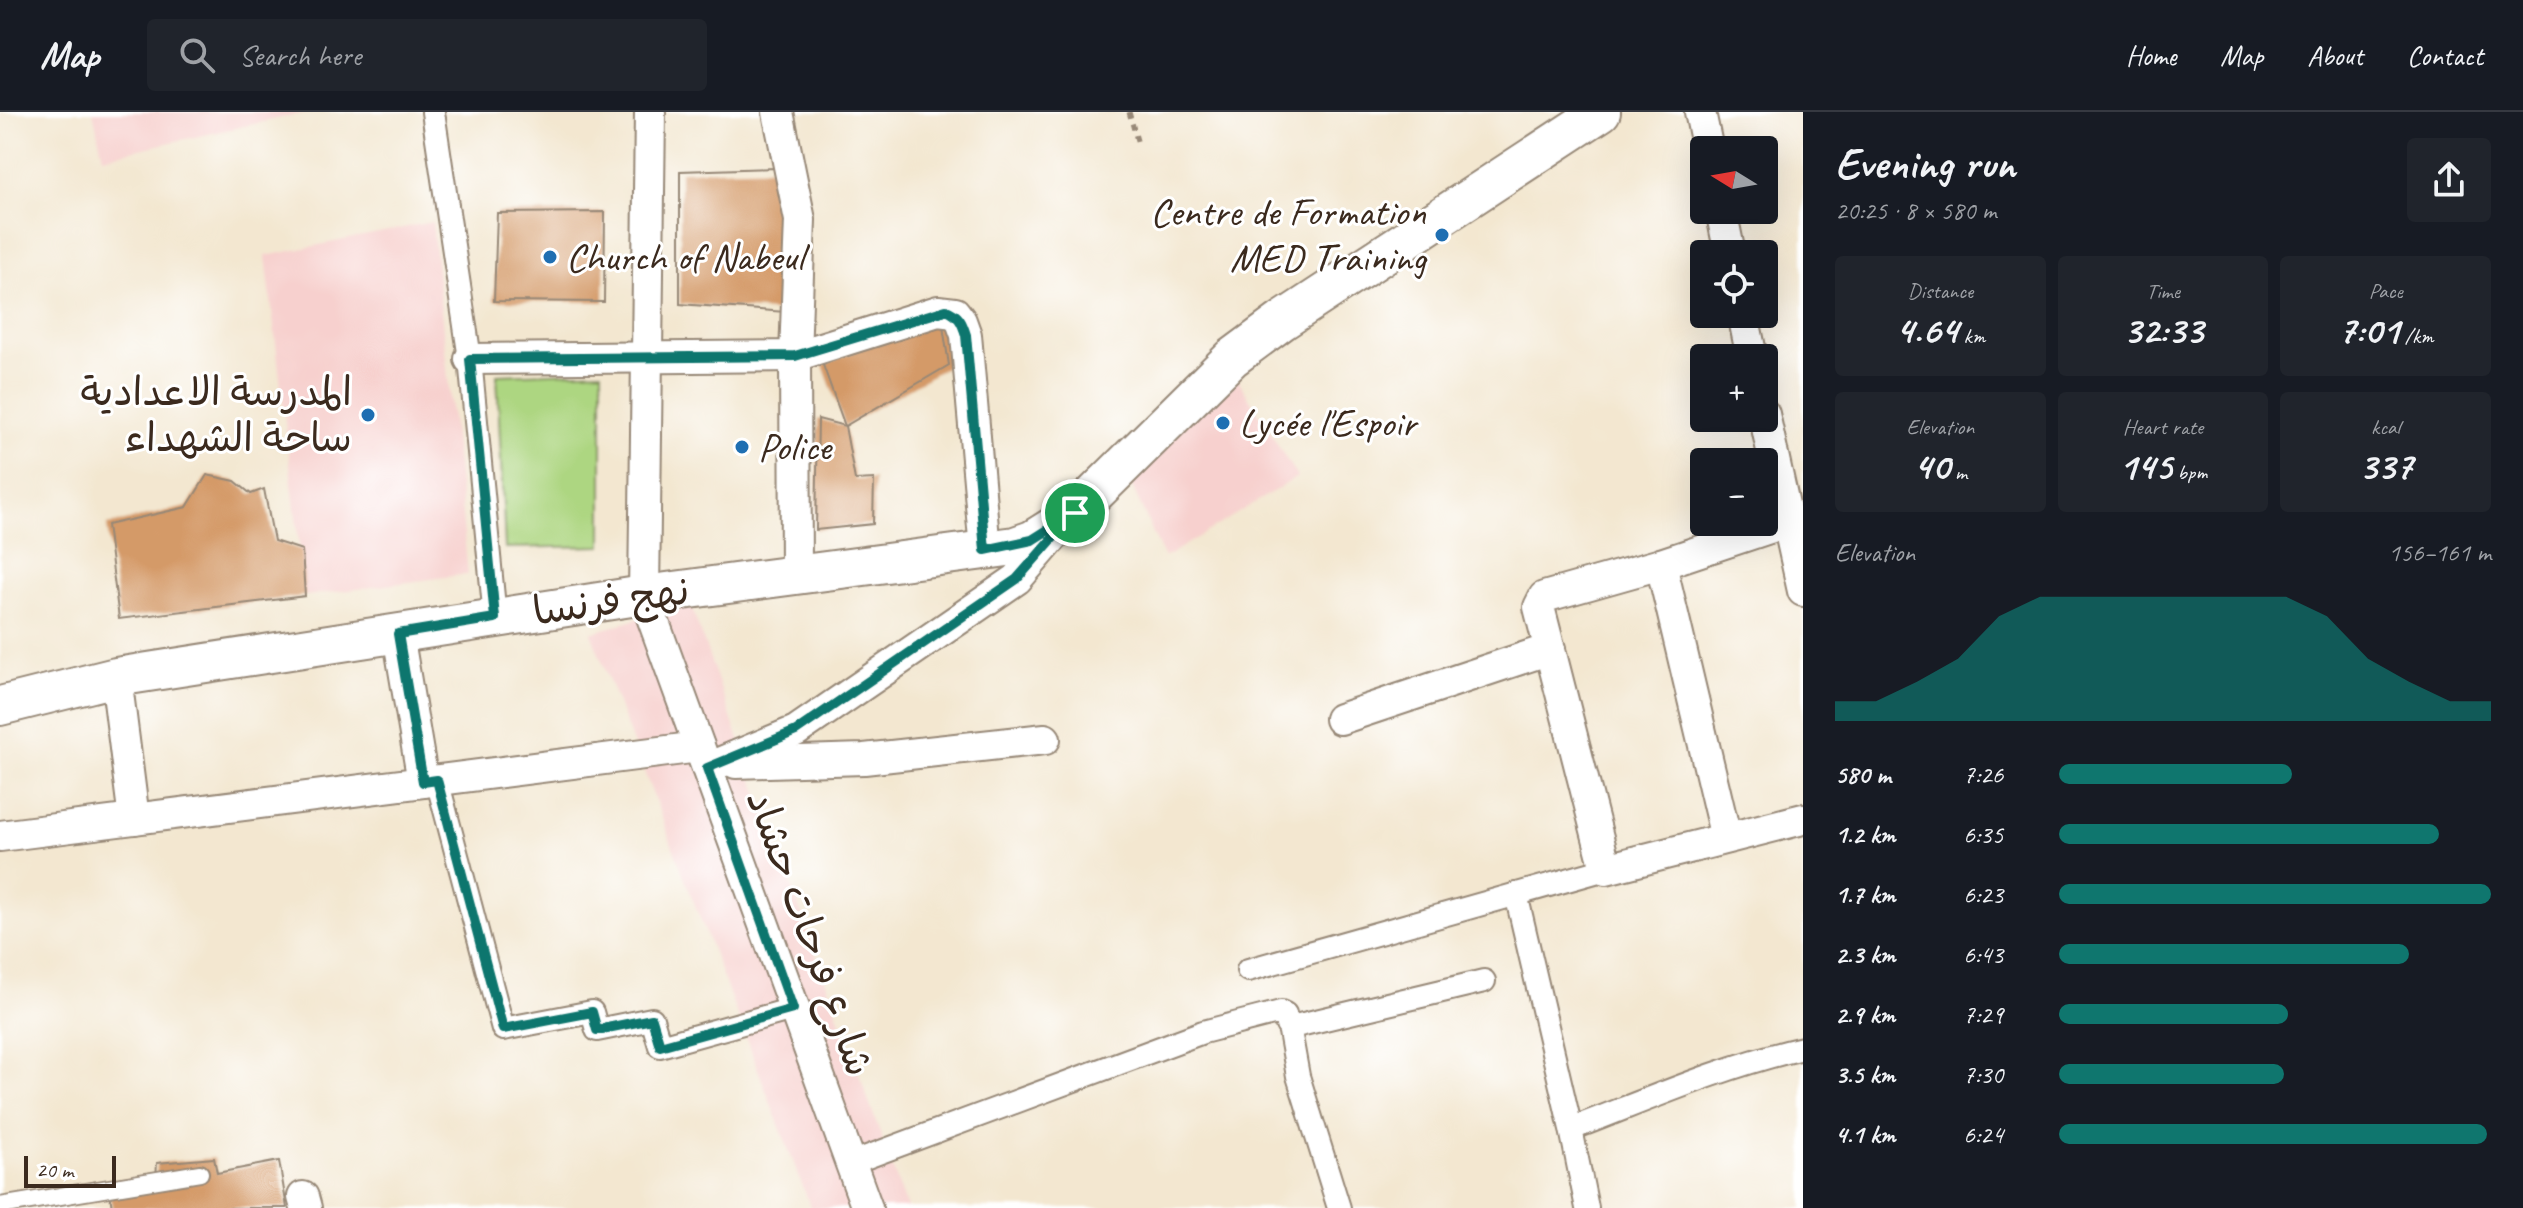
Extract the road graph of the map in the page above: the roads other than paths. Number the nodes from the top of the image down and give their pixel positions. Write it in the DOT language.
graph roads {
  1 [pos="433,112"];
  2 [pos="650,112"];
  3 [pos="778,112"];
  4 [pos="1700,112"];
  5 [pos="1583,117"];
  6 [pos="1705,136"];
  7 [pos="795,356"];
  8 [pos="646,357"];
  9 [pos="470,359"];
  10 [pos="1769,432"];
  11 [pos="1075,513"];
  12 [pos="1792,515"];
  13 [pos="985,550"];
  14 [pos="1661,564"];
  15 [pos="796,575"];
  16 [pos="1803,591"];
  17 [pos="644,595"];
  18 [pos="495,618"];
  19 [pos="398,634"];
  20 [pos="1550,649"];
  21 [pos="116,677"];
  22 [pos="0,706"];
  23 [pos="1340,719"];
  24 [pos="1045,739"];
  25 [pos="708,759"];
  26 [pos="430,781"];
  27 [pos="134,819"];
  28 [pos="1803,819"];
  29 [pos="0,836"];
  30 [pos="1726,838"];
  31 [pos="1606,869"];
  32 [pos="1516,894"];
  33 [pos="1248,970"];
  34 [pos="1484,981"];
  35 [pos="793,1009"];
  36 [pos="1289,1026"];
  37 [pos="1803,1048"];
  38 [pos="1571,1129"];
  39 [pos="851,1163"];
  40 [pos="200,1173"];
  41 [pos="0,1206"];
  42 [pos="867,1208"];
  43 [pos="1339,1208"];
  44 [pos="1587,1208"];
  1 -- 9 [label="street"];
  2 -- 8 [label="street"];
  3 -- 7 [label="street"];
  4 -- 6 [label="street"];
  5 -- 11 [label="street, نهج فرنسا"];
  7 -- 8 [label="street"];
  7 -- 13 [label="street"];
  7 -- 15 [label="street"];
  8 -- 9 [label="street"];
  8 -- 17 [label="street"];
  9 -- 18 [label="street"];
  10 -- 12 [label="street"];
  11 -- 13 [label="street, نهج فرنسا"];
  11 -- 25 [label="street"];
  12 -- 14 [label="street"];
  12 -- 16 [label="street"];
  13 -- 15 [label="street, نهج فرنسا"];
  14 -- 20 [label="street"];
  14 -- 30 [label="street"];
  15 -- 17 [label="street, نهج فرنسا"];
  17 -- 18 [label="street, نهج فرنسا"];
  17 -- 25 [label="street, شارع فرحات حشاد"];
  18 -- 19 [label="street, نهج فرنسا"];
  19 -- 21 [label="street, نهج فرنسا"];
  19 -- 26 [label="street"];
  20 -- 23 [label="street"];
  20 -- 31 [label="street"];
  21 -- 22 [label="street, نهج فرنسا"];
  21 -- 27 [label="street"];
  24 -- 25 [label="street"];
  25 -- 26 [label="street"];
  25 -- 35 [label="street, شارع فرحات حشاد"];
  26 -- 27 [label="street"];
  26 -- 35 [label="street"];
  27 -- 29 [label="street"];
  28 -- 30 [label="street"];
  30 -- 31 [label="street"];
  31 -- 32 [label="street"];
  32 -- 33 [label="street"];
  32 -- 38 [label="street"];
  34 -- 36 [label="street"];
  35 -- 39 [label="street, شارع فرحات حشاد"];
  36 -- 39 [label="street"];
  36 -- 43 [label="street"];
  37 -- 38 [label="street"];
  38 -- 44 [label="street"];
  39 -- 42 [label="street, شارع فرحات حشاد"];
  40 -- 41 [label="lane"];
}
